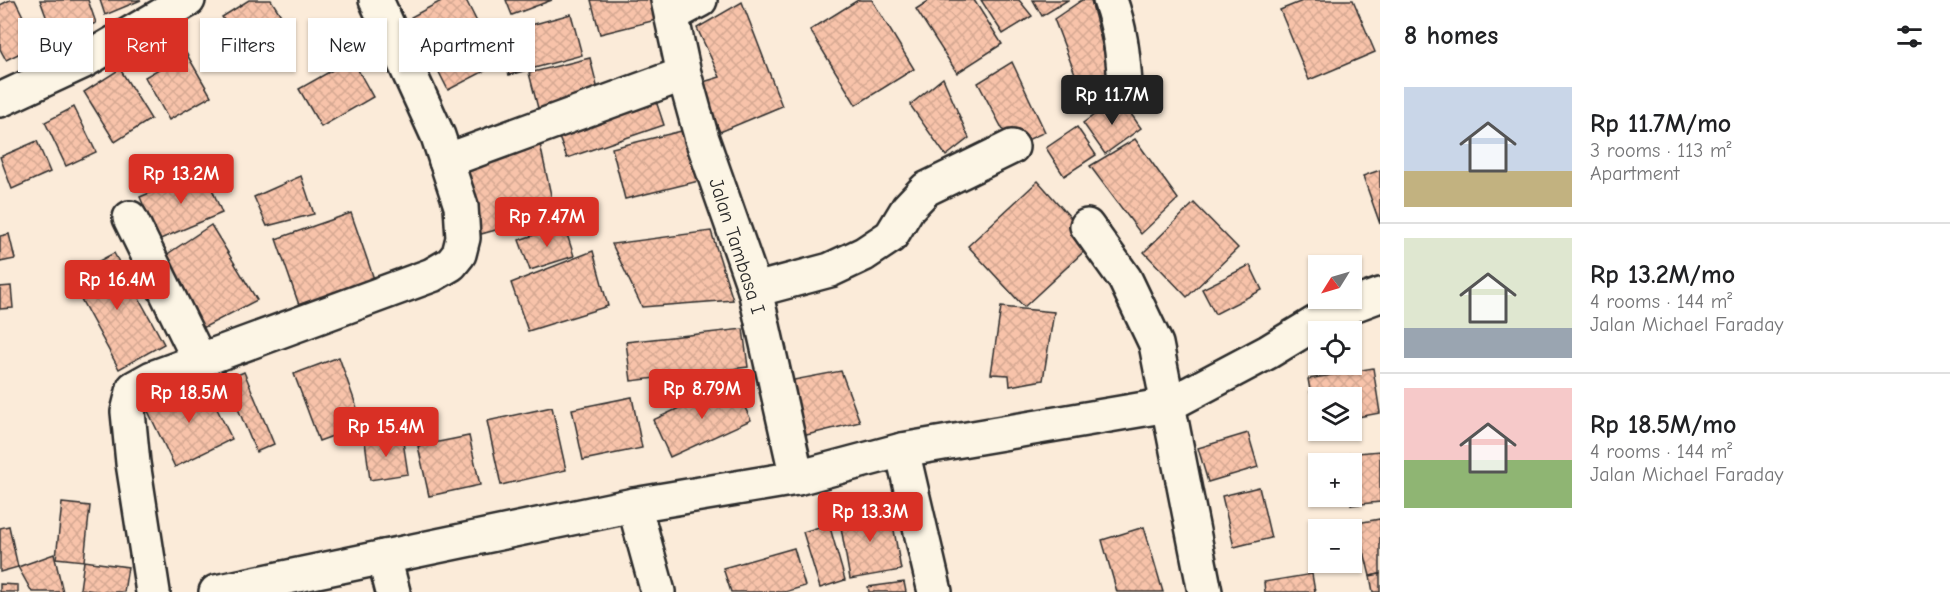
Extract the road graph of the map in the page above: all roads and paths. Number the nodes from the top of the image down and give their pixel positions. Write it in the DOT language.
graph roads {
  1 [pos="188,0"];
  2 [pos="376,0"];
  3 [pos="1110,0"];
  4 [pos="680,5"];
  5 [pos="684,74"];
  6 [pos="1125,84"];
  7 [pos="0,100"];
  8 [pos="1012,147"];
  9 [pos="446,160"];
  10 [pos="130,218"];
  11 [pos="1087,226"];
  12 [pos="755,290"];
  13 [pos="1380,295"];
  14 [pos="200,360"];
  15 [pos="1168,405"];
  16 [pos="902,450"];
  17 [pos="797,478"];
  18 [pos="634,505"];
  19 [pos="384,557"];
  20 [pos="153,592"];
  21 [pos="216,592"];
  22 [pos="393,592"];
  23 [pos="658,592"];
  24 [pos="935,592"];
  25 [pos="1205,592"];
  1 -- 7 [label="street"];
  2 -- 9 [label="street"];
  3 -- 6 [label="street"];
  4 -- 5 [label="street, Jalan Tambasa I"];
  5 -- 9 [label="street"];
  5 -- 12 [label="street, Jalan Tambasa I"];
  8 -- 12 [label="street"];
  9 -- 14 [label="street"];
  10 -- 14 [label="street"];
  11 -- 15 [label="street"];
  12 -- 17 [label="street, Jalan Tambasa I"];
  13 -- 15 [label="street"];
  14 -- 20 [label="street"];
  15 -- 16 [label="street"];
  15 -- 25 [label="street"];
  16 -- 17 [label="street"];
  16 -- 24 [label="street"];
  17 -- 18 [label="street"];
  18 -- 19 [label="street"];
  18 -- 23 [label="street"];
  19 -- 21 [label="street"];
  19 -- 22 [label="street"];
}
